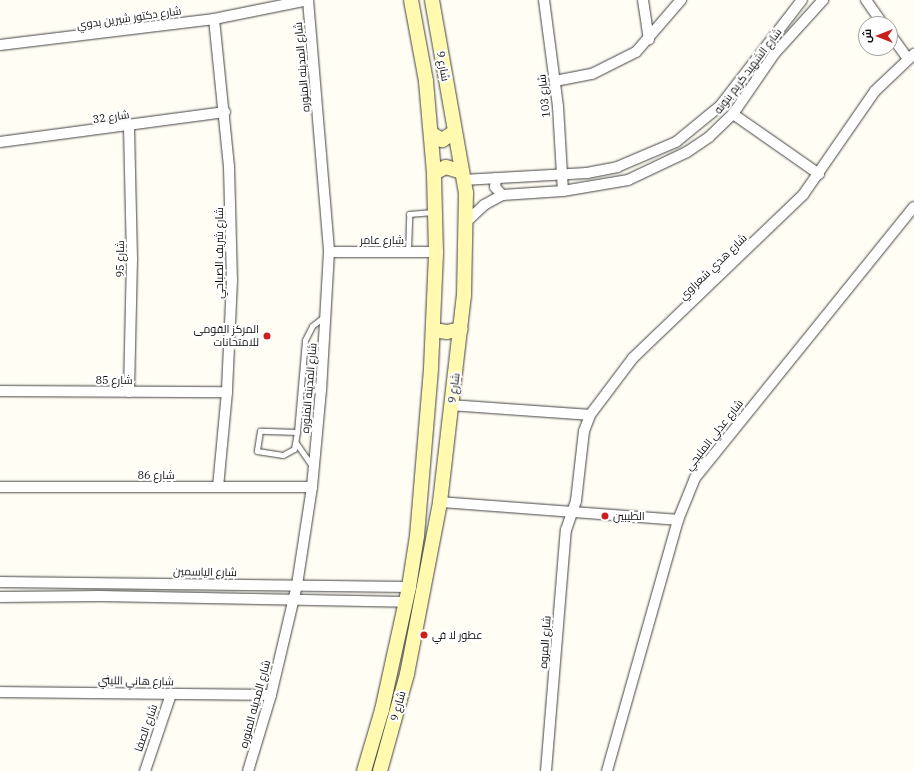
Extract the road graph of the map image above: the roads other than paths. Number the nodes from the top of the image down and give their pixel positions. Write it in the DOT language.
graph roads {
  1 [pos="308,0"];
  2 [pos="410,0"];
  3 [pos="432,0"];
  4 [pos="544,0"];
  5 [pos="644,0"];
  6 [pos="681,0"];
  7 [pos="802,0"];
  8 [pos="824,0"];
  9 [pos="866,0"];
  10 [pos="877,16"];
  11 [pos="214,19"];
  12 [pos="649,40"];
  13 [pos="898,43"];
  14 [pos="0,45"];
  15 [pos="911,57"];
  16 [pos="555,81"];
  17 [pos="225,112"];
  18 [pos="733,114"];
  19 [pos="129,127"];
  20 [pos="455,132"];
  21 [pos="432,134"];
  22 [pos="0,142"];
  23 [pos="434,173"];
  24 [pos="818,174"];
  25 [pos="562,175"];
  26 [pos="462,176"];
  27 [pos="496,178"];
  28 [pos="563,191"];
  29 [pos="502,196"];
  30 [pos="436,212"];
  31 [pos="912,212"];
  32 [pos="466,222"];
  33 [pos="408,251"];
  34 [pos="329,252"];
  35 [pos="436,252"];
  36 [pos="327,314"];
  37 [pos="461,329"];
  38 [pos="432,330"];
  39 [pos="431,368"];
  40 [pos="456,371"];
  41 [pos="301,389"];
  42 [pos="321,390"];
  43 [pos="0,391"];
  44 [pos="129,392"];
  45 [pos="227,392"];
  46 [pos="451,405"];
  47 [pos="590,415"];
  48 [pos="297,432"];
  49 [pos="296,443"];
  50 [pos="313,468"];
  51 [pos="0,487"];
  52 [pos="218,487"];
  53 [pos="312,487"];
  54 [pos="440,502"];
  55 [pos="571,514"];
  56 [pos="678,520"];
  57 [pos="0,582"];
  58 [pos="68,582"];
  59 [pos="101,582"];
  60 [pos="297,585"];
  61 [pos="409,587"];
  62 [pos="67,596"];
  63 [pos="100,596"];
  64 [pos="0,597"];
  65 [pos="294,600"];
  66 [pos="406,602"];
  67 [pos="0,692"];
  68 [pos="171,694"];
  69 [pos="271,695"];
  70 [pos="145,771"];
  71 [pos="248,771"];
  72 [pos="364,771"];
  73 [pos="380,771"];
  74 [pos="546,771"];
  75 [pos="607,771"];
  1 -- 11 [label="street, شارع دكتور شيرين بدوي"];
  1 -- 34 [label="street, شارع المدينه المنوره"];
  2 -- 21 [label="main road, شارع 9"];
  3 -- 20 [label="main road, شارع 9"];
  4 -- 16 [label="street, شارع 103"];
  5 -- 12 [label="street"];
  6 -- 12 [label="street"];
  7 -- 25 [label="street, شارع الشهيد كريم بنونه"];
  8 -- 18 [label="street, شارع الشهيد كريم بنونه"];
  9 -- 10 [label="street"];
  11 -- 14 [label="street, شارع دكتور شيرين بدوي"];
  11 -- 17 [label="street, شارع شريف الصباحي"];
  12 -- 16 [label="street"];
  13 -- 15 [label="street"];
  15 -- 24 [label="street, شارع هدي شعراوي"];
  16 -- 25 [label="street, شارع 103"];
  17 -- 19 [label="street, شارع 32"];
  17 -- 45 [label="street, شارع شريف الصباحي"];
  18 -- 24 [label="street"];
  18 -- 28 [label="street, شارع الشهيد كريم بنونه"];
  19 -- 22 [label="street, شارع 32"];
  19 -- 44 [label="street, شارع 95"];
  20 -- 21 [label="main road"];
  20 -- 26 [label="main road, شارع 9"];
  21 -- 23 [label="main road, شارع 9"];
  23 -- 26 [label="main road"];
  23 -- 30 [label="main road, شارع 9"];
  24 -- 47 [label="street, شارع هدي شعراوي"];
  25 -- 27 [label="street, شارع الشهيد كريم بنونه"];
  25 -- 28 [label="street, شارع 103"];
  26 -- 27 [label="street, شارع الشهيد كريم بنونه"];
  26 -- 32 [label="main road, شارع 9"];
  27 -- 29 [label="street"];
  28 -- 29 [label="street, شارع الشهيد كريم بنونه"];
  29 -- 32 [label="street, شارع الشهيد كريم بنونه"];
  30 -- 33 [label="lane"];
  30 -- 35 [label="main road, شارع 9"];
  31 -- 56 [label="street, شارع عدلي المليجي"];
  32 -- 37 [label="main road, شارع 9"];
  33 -- 34 [label="street, شارع عامر"];
  33 -- 35 [label="street, شارع عامر"];
  34 -- 36 [label="street, شارع المدينه المنوره"];
  35 -- 38 [label="main road, شارع 9"];
  36 -- 41 [label="lane"];
  36 -- 42 [label="street, شارع المدينه المنوره"];
  37 -- 38 [label="main road"];
  37 -- 40 [label="main road, شارع 9"];
  38 -- 39 [label="main road, شارع 9"];
  39 -- 40 [label="main road"];
  39 -- 61 [label="main road, شارع 9"];
  40 -- 46 [label="main road, شارع 9"];
  41 -- 42 [label="lane"];
  41 -- 48 [label="lane"];
  42 -- 50 [label="street, شارع المدينه المنوره"];
  43 -- 44 [label="street, شارع 85"];
  44 -- 45 [label="street, شارع 85"];
  45 -- 52 [label="street, شارع شريف الصباحي"];
  46 -- 47 [label="street"];
  46 -- 54 [label="main road, شارع 9"];
  47 -- 55 [label="street, شارع هدي شعراوي"];
  48 -- 49 [label="lane"];
  48 -- 49 [label="lane"];
  49 -- 50 [label="lane"];
  50 -- 53 [label="street, شارع المدينه المنوره"];
  51 -- 52 [label="street, شارع 86"];
  52 -- 53 [label="street, شارع 86"];
  53 -- 60 [label="street, شارع المدينه المنوره"];
  54 -- 55 [label="street"];
  54 -- 73 [label="main road, شارع 9"];
  55 -- 56 [label="street"];
  55 -- 74 [label="street, شارع المروه"];
  56 -- 75 [label="street, شارع عدلي المليجي"];
  57 -- 58 [label="street, شارع الياسمين"];
  58 -- 59 [label="street, شارع الياسمين"];
  58 -- 62 [label="street"];
  59 -- 60 [label="street, شارع الياسمين"];
  59 -- 63 [label="street"];
  60 -- 61 [label="street, شارع الياسمين"];
  60 -- 65 [label="street, شارع المدينه المنوره"];
  61 -- 66 [label="main road, شارع 9"];
  62 -- 63 [label="street"];
  62 -- 64 [label="street"];
  63 -- 65 [label="street"];
  65 -- 66 [label="street"];
  65 -- 69 [label="street, شارع المدينه المنوره"];
  66 -- 72 [label="main road, شارع 9"];
  67 -- 68 [label="street, شارع هاني الليثي"];
  68 -- 69 [label="street, شارع هاني الليثي"];
  68 -- 70 [label="street, شارع الصفا"];
  69 -- 71 [label="street, شارع المدينه المنوره"];
}
